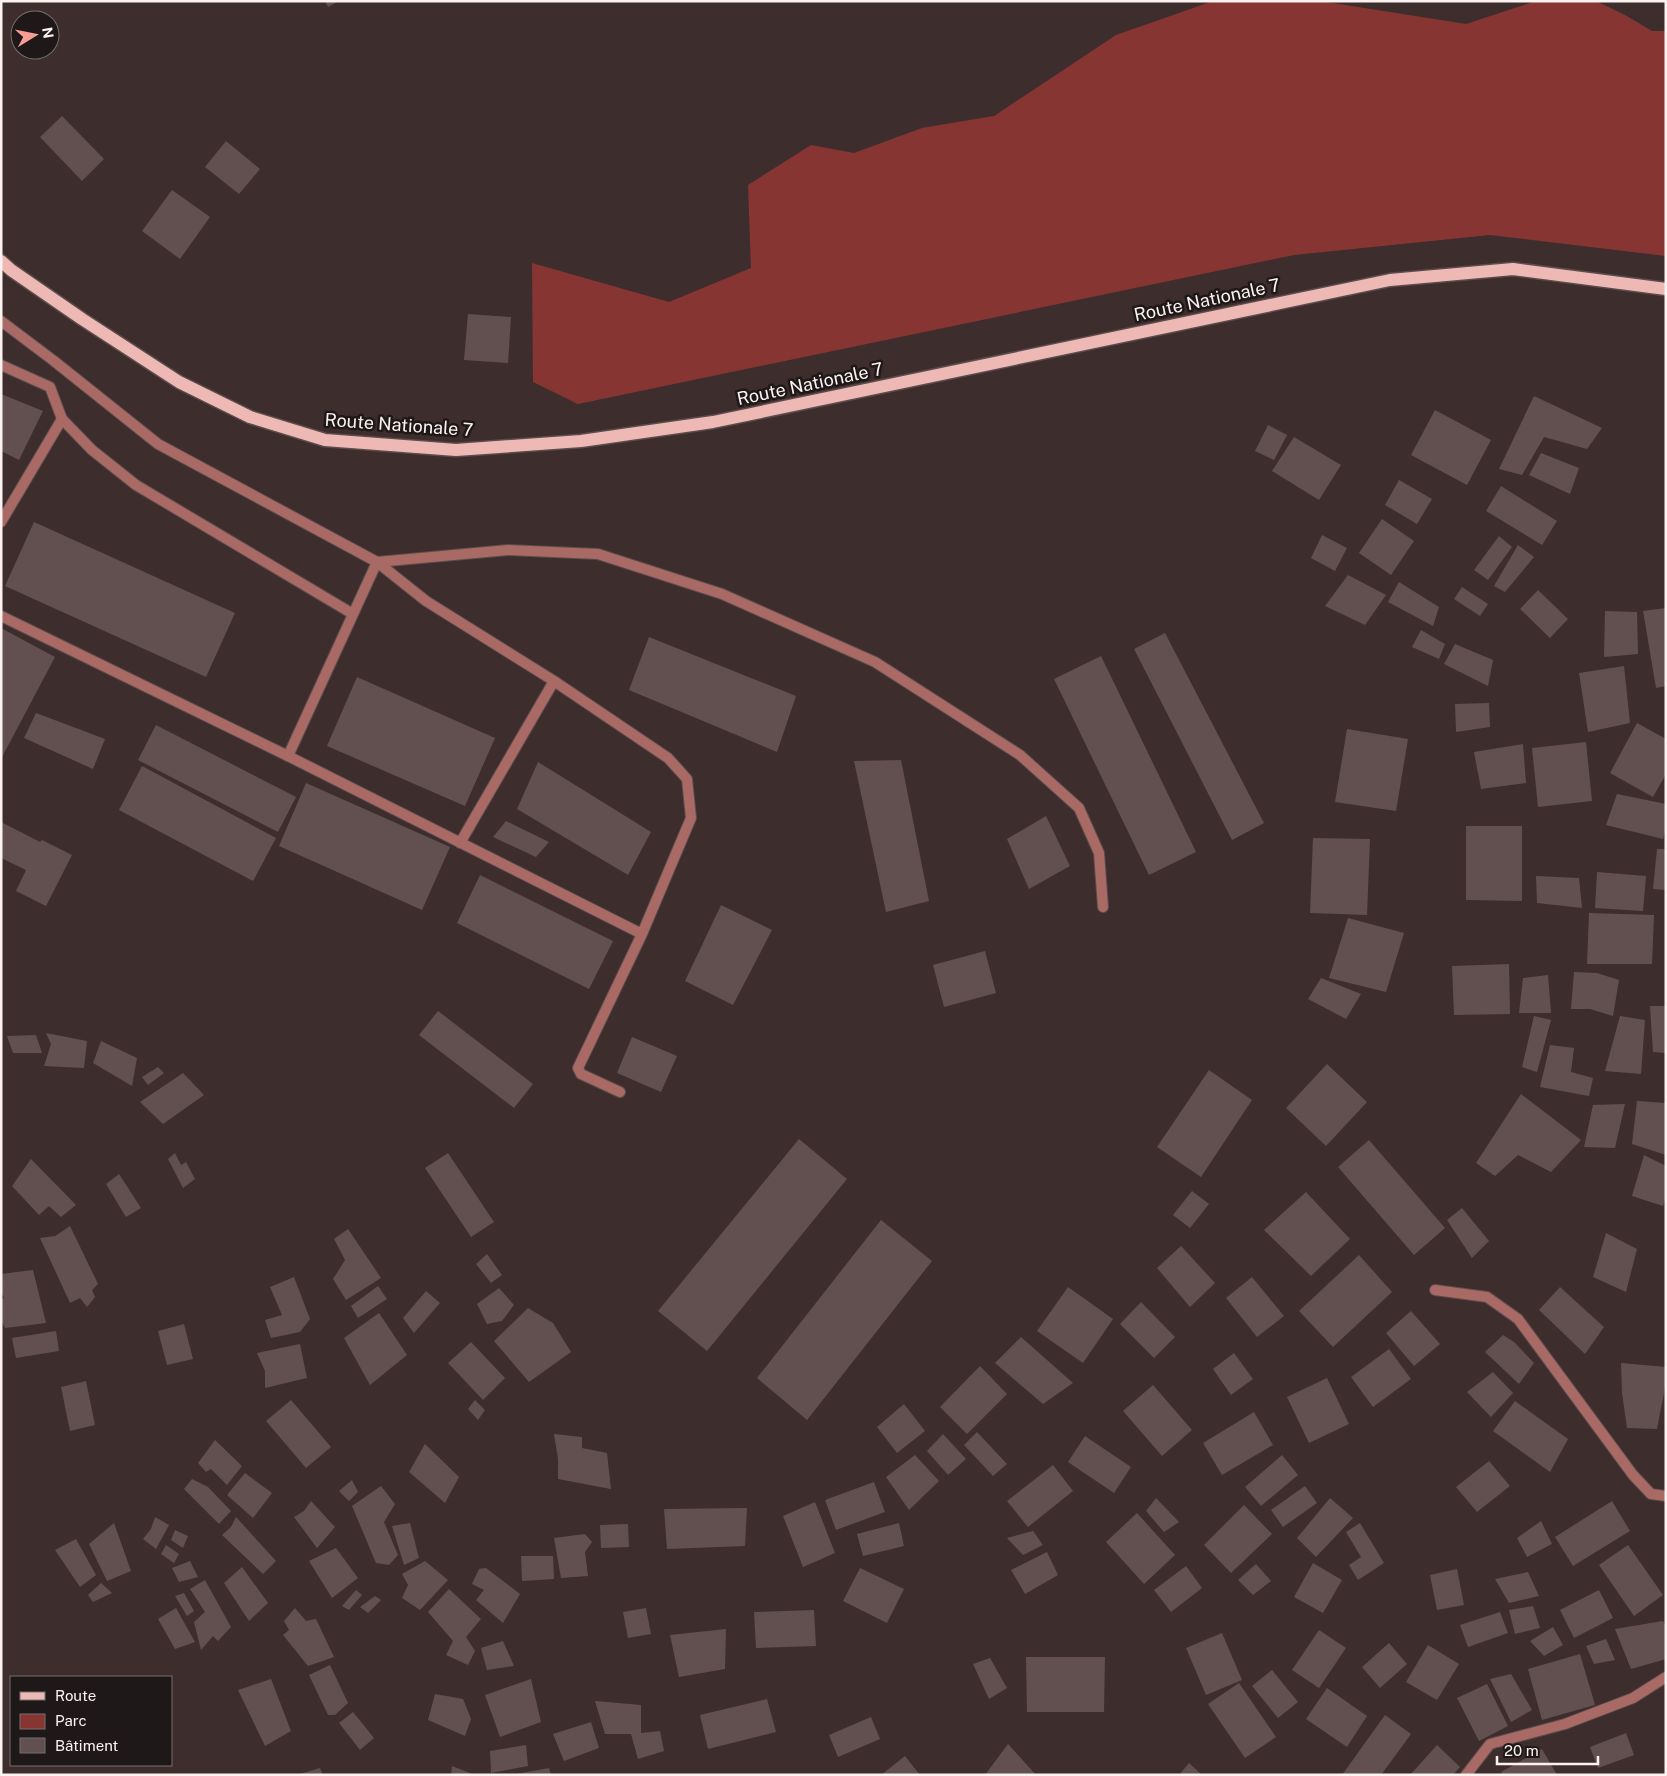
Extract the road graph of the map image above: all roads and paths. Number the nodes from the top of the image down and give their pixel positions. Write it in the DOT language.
graph roads {
  1 [pos="1,261"];
  2 [pos="1666,290"];
  3 [pos="1,321"];
  4 [pos="1,365"];
  5 [pos="62,419"];
  6 [pos="1,522"];
  7 [pos="377,562"];
  8 [pos="353,614"];
  9 [pos="1,616"];
  10 [pos="554,681"];
  11 [pos="288,756"];
  12 [pos="460,842"];
  13 [pos="1103,907"];
  14 [pos="642,934"];
  15 [pos="620,1092"];
  16 [pos="1435,1290"];
  17 [pos="1666,1496"];
  18 [pos="1666,1677"];
  19 [pos="1466,1775"];
  1 -- 2 [label="main road, Route Nationale 7"];
  3 -- 7 [label="street"];
  4 -- 5 [label="street"];
  5 -- 6 [label="street"];
  5 -- 8 [label="street"];
  7 -- 8 [label="street"];
  7 -- 10 [label="street"];
  7 -- 13 [label="street"];
  8 -- 11 [label="street"];
  9 -- 11 [label="street"];
  10 -- 12 [label="street"];
  10 -- 14 [label="street"];
  11 -- 12 [label="street"];
  12 -- 14 [label="street"];
  14 -- 15 [label="street"];
  16 -- 17 [label="street"];
  18 -- 19 [label="street"];
}
